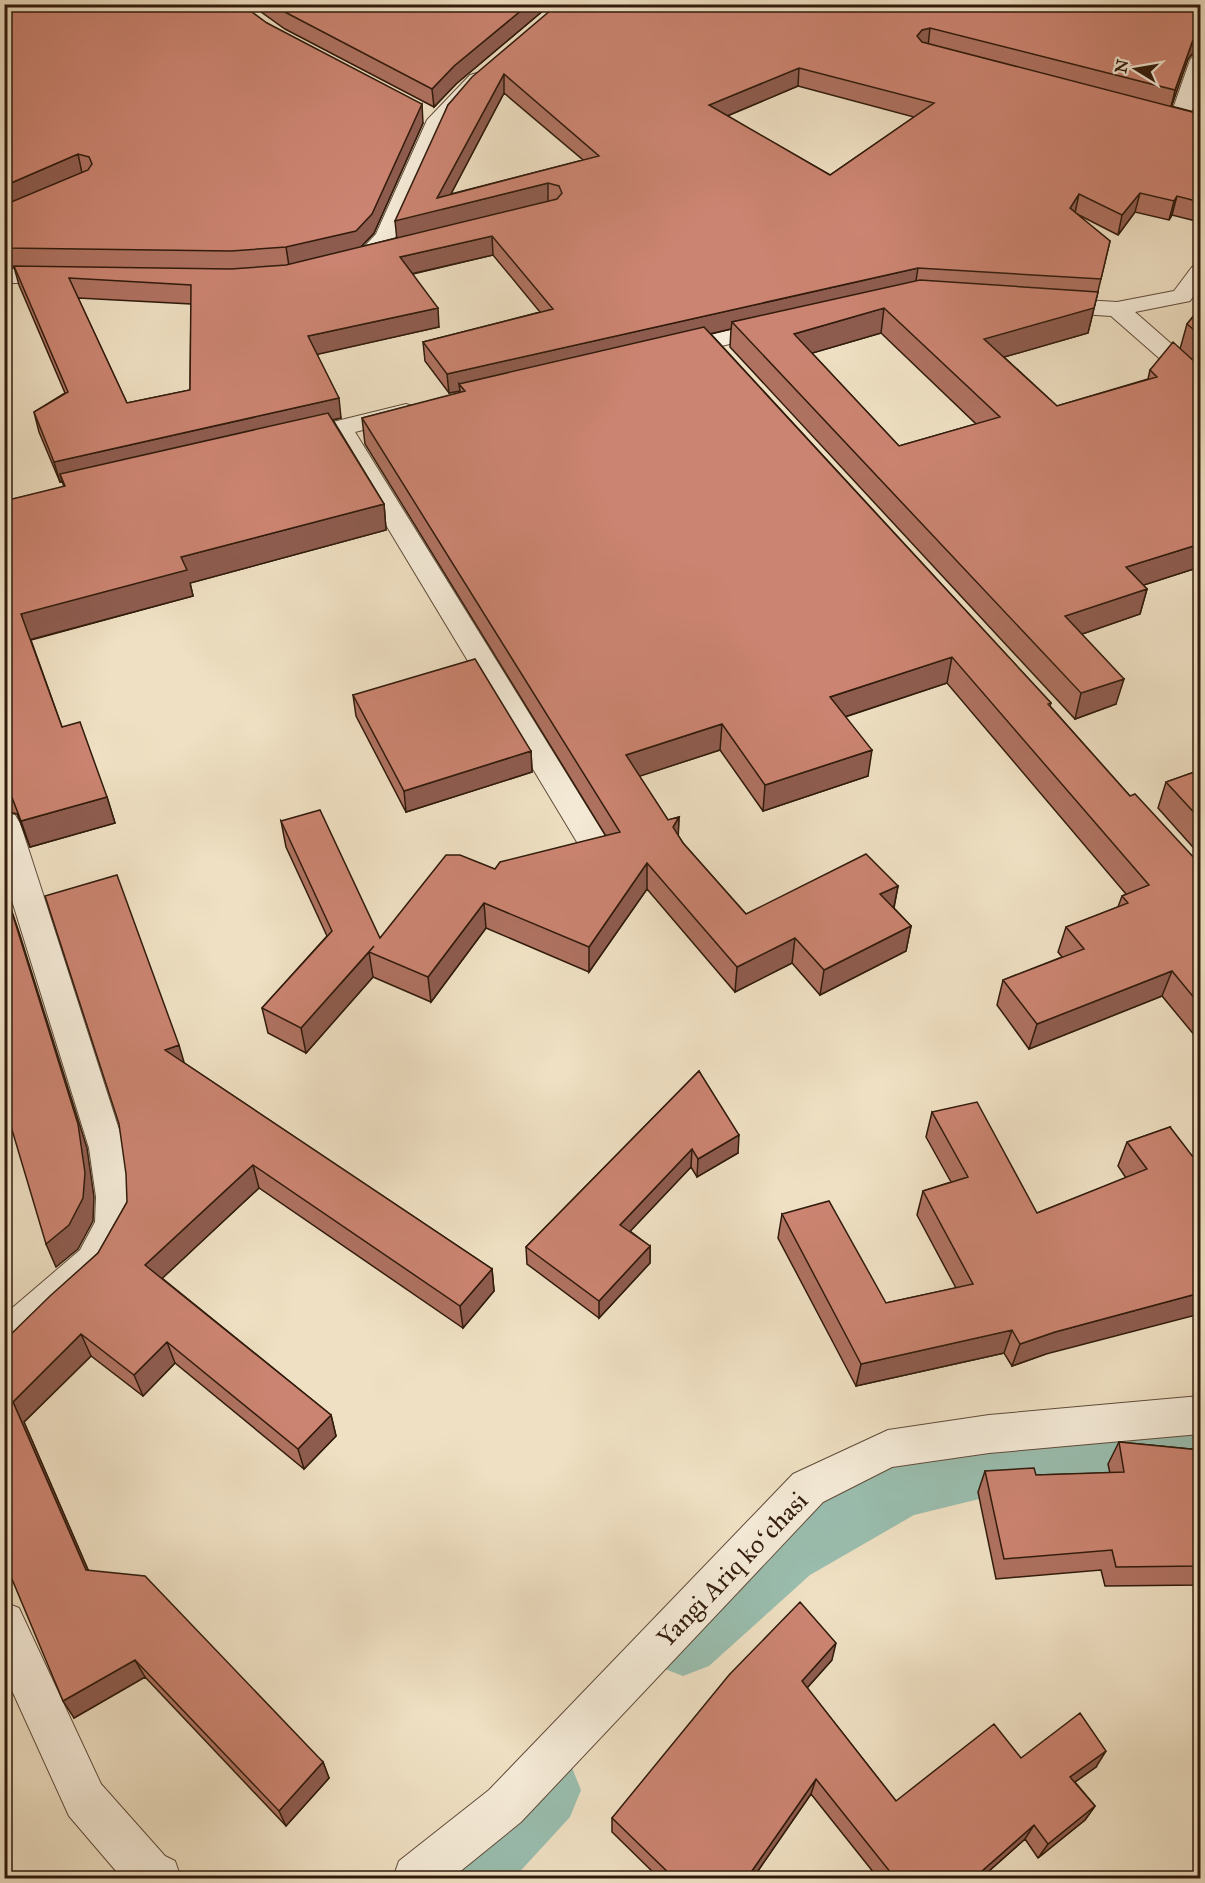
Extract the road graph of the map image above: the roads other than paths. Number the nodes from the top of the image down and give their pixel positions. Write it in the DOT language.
graph roads {
  1 [pos="1200,60"];
  2 [pos="490,68"];
  3 [pos="417,109"];
  4 [pos="1156,114"];
  5 [pos="437,120"];
  6 [pos="1179,120"];
  7 [pos="1200,125"];
  8 [pos="401,249"];
  9 [pos="367,257"];
  10 [pos="326,267"];
  11 [pos="1200,272"];
  12 [pos="4,276"];
  13 [pos="85,276"];
  14 [pos="1023,303"];
  15 [pos="1117,309"];
  16 [pos="799,321"];
  17 [pos="709,342"];
  18 [pos="651,355"];
  19 [pos="733,368"];
  20 [pos="1200,381"];
  21 [pos="432,406"];
  22 [pos="340,428"];
  23 [pos="270,444"];
  24 [pos="4,823"];
  25 [pos="597,849"];
  26 [pos="4,1340"];
  27 [pos="1200,1415"];
  28 [pos="4,1623"];
  29 [pos="158,1878"];
  30 [pos="417,1878"];
  1 -- 6 [label="street"];
  2 -- 5 [label="street"];
  3 -- 5 [label="street"];
  4 -- 6 [label="street"];
  5 -- 9 [label="street"];
  6 -- 7 [label="street"];
  8 -- 9 [label="street"];
  9 -- 10 [label="street"];
  11 -- 15 [label="street"];
  12 -- 13 [label="street"];
  14 -- 15 [label="street"];
  15 -- 20 [label="street"];
  16 -- 17 [label="street"];
  17 -- 18 [label="street"];
  17 -- 19 [label="street"];
  21 -- 22 [label="street"];
  22 -- 23 [label="street"];
  22 -- 25 [label="street"];
  24 -- 26 [label="street"];
  27 -- 30 [label="street, Yangi Ariq koʻchasi"];
  28 -- 29 [label="street"];
}
